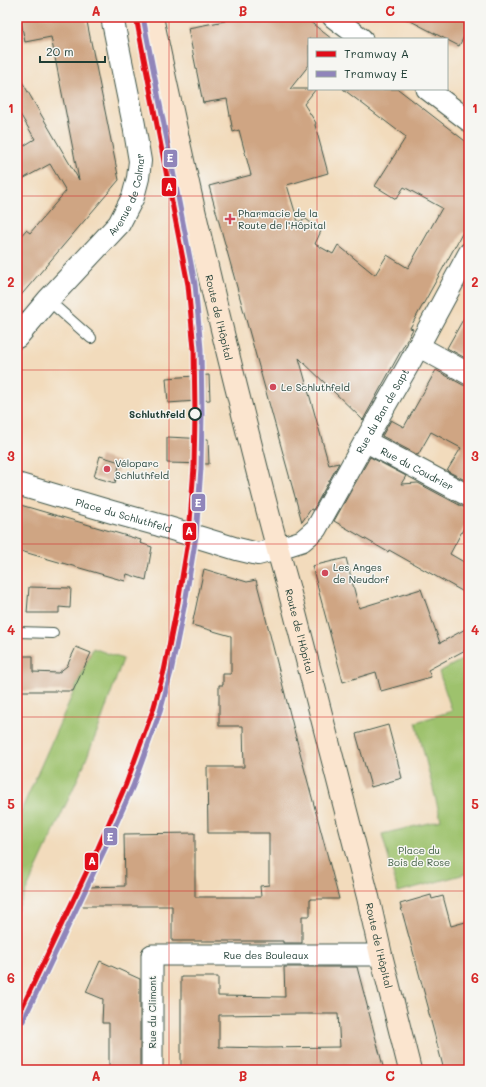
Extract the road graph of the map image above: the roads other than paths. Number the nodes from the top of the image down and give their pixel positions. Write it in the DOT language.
graph roads {
  1 [pos="112,17"];
  2 [pos="152,17"];
  3 [pos="333,17"];
  4 [pos="361,38"];
  5 [pos="428,90"];
  6 [pos="469,121"];
  7 [pos="469,253"];
  8 [pos="48,300"];
  9 [pos="17,337"];
  10 [pos="91,338"];
  11 [pos="418,346"];
  12 [pos="469,374"];
  13 [pos="365,441"];
  14 [pos="17,484"];
  15 [pos="469,496"];
  16 [pos="277,549"];
  17 [pos="17,632"];
  18 [pos="53,633"];
  19 [pos="152,955"];
  20 [pos="381,955"];
  21 [pos="152,1070"];
  22 [pos="410,1070"];
  1 -- 8 [label="street, Avenue de Colmar"];
  2 -- 16 [label="main road, Route de l'Hôpital"];
  3 -- 4 [label="street"];
  5 -- 6 [label="street"];
  7 -- 11 [label="street, Rue du Ban de Sapt"];
  8 -- 9 [label="street, Avenue de Colmar"];
  8 -- 10 [label="lane"];
  11 -- 12 [label="street"];
  11 -- 13 [label="street, Rue du Ban de Sapt"];
  13 -- 15 [label="street, Rue du Coudrier"];
  13 -- 16 [label="street, Rue du Ban de Sapt"];
  14 -- 16 [label="street, Place du Schluthfeld"];
  16 -- 20 [label="main road, Route de l'Hôpital"];
  17 -- 18 [label="lane"];
  19 -- 20 [label="street, Rue des Bouleaux"];
  19 -- 21 [label="street, Rue du Climont"];
  20 -- 22 [label="main road, Route de l'Hôpital"];
}
